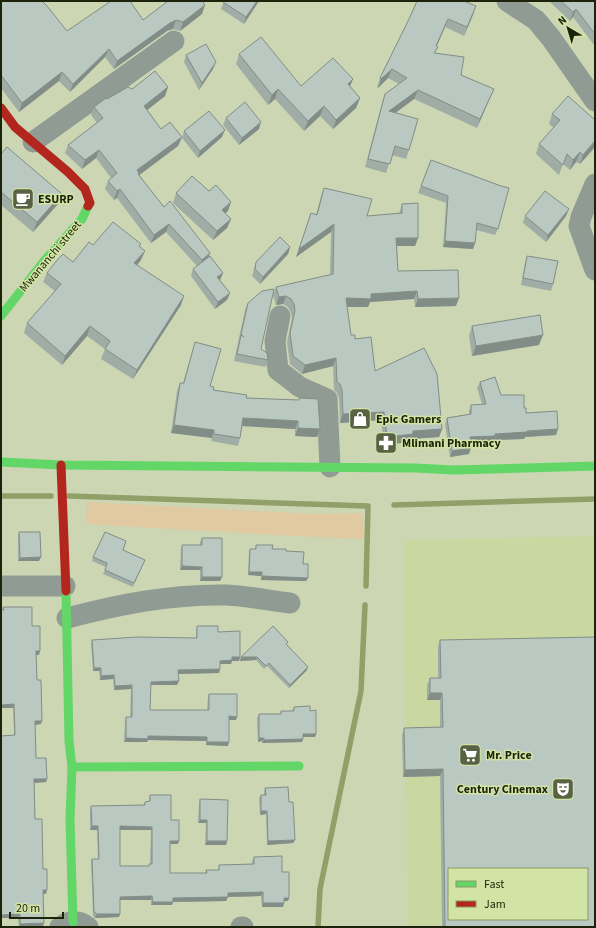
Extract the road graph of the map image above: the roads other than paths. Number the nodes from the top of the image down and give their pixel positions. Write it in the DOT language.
graph roads {
  1 [pos="507,1"];
  2 [pos="174,41"];
  3 [pos="595,101"];
  4 [pos="1,108"];
  5 [pos="33,142"];
  6 [pos="595,184"];
  7 [pos="595,270"];
  8 [pos="1,316"];
  9 [pos="280,316"];
  10 [pos="1,462"];
  11 [pos="61,465"];
  12 [pos="595,466"];
  13 [pos="330,467"];
  14 [pos="1,586"];
  15 [pos="65,586"];
  16 [pos="290,603"];
  17 [pos="67,618"];
  18 [pos="299,766"];
  19 [pos="72,767"];
  20 [pos="74,925"];
  1 -- 3 [label="street"];
  2 -- 5 [label="street"];
  4 -- 5 [label="street, Mwananchi street"];
  5 -- 8 [label="street, Mwananchi street"];
  6 -- 7 [label="street"];
  9 -- 13 [label="street"];
  10 -- 11 [label="street"];
  11 -- 13 [label="street"];
  11 -- 15 [label="street"];
  12 -- 13 [label="street"];
  14 -- 15 [label="street"];
  15 -- 17 [label="street"];
  16 -- 17 [label="street"];
  17 -- 19 [label="street"];
  18 -- 19 [label="street"];
  19 -- 20 [label="street"];
}
